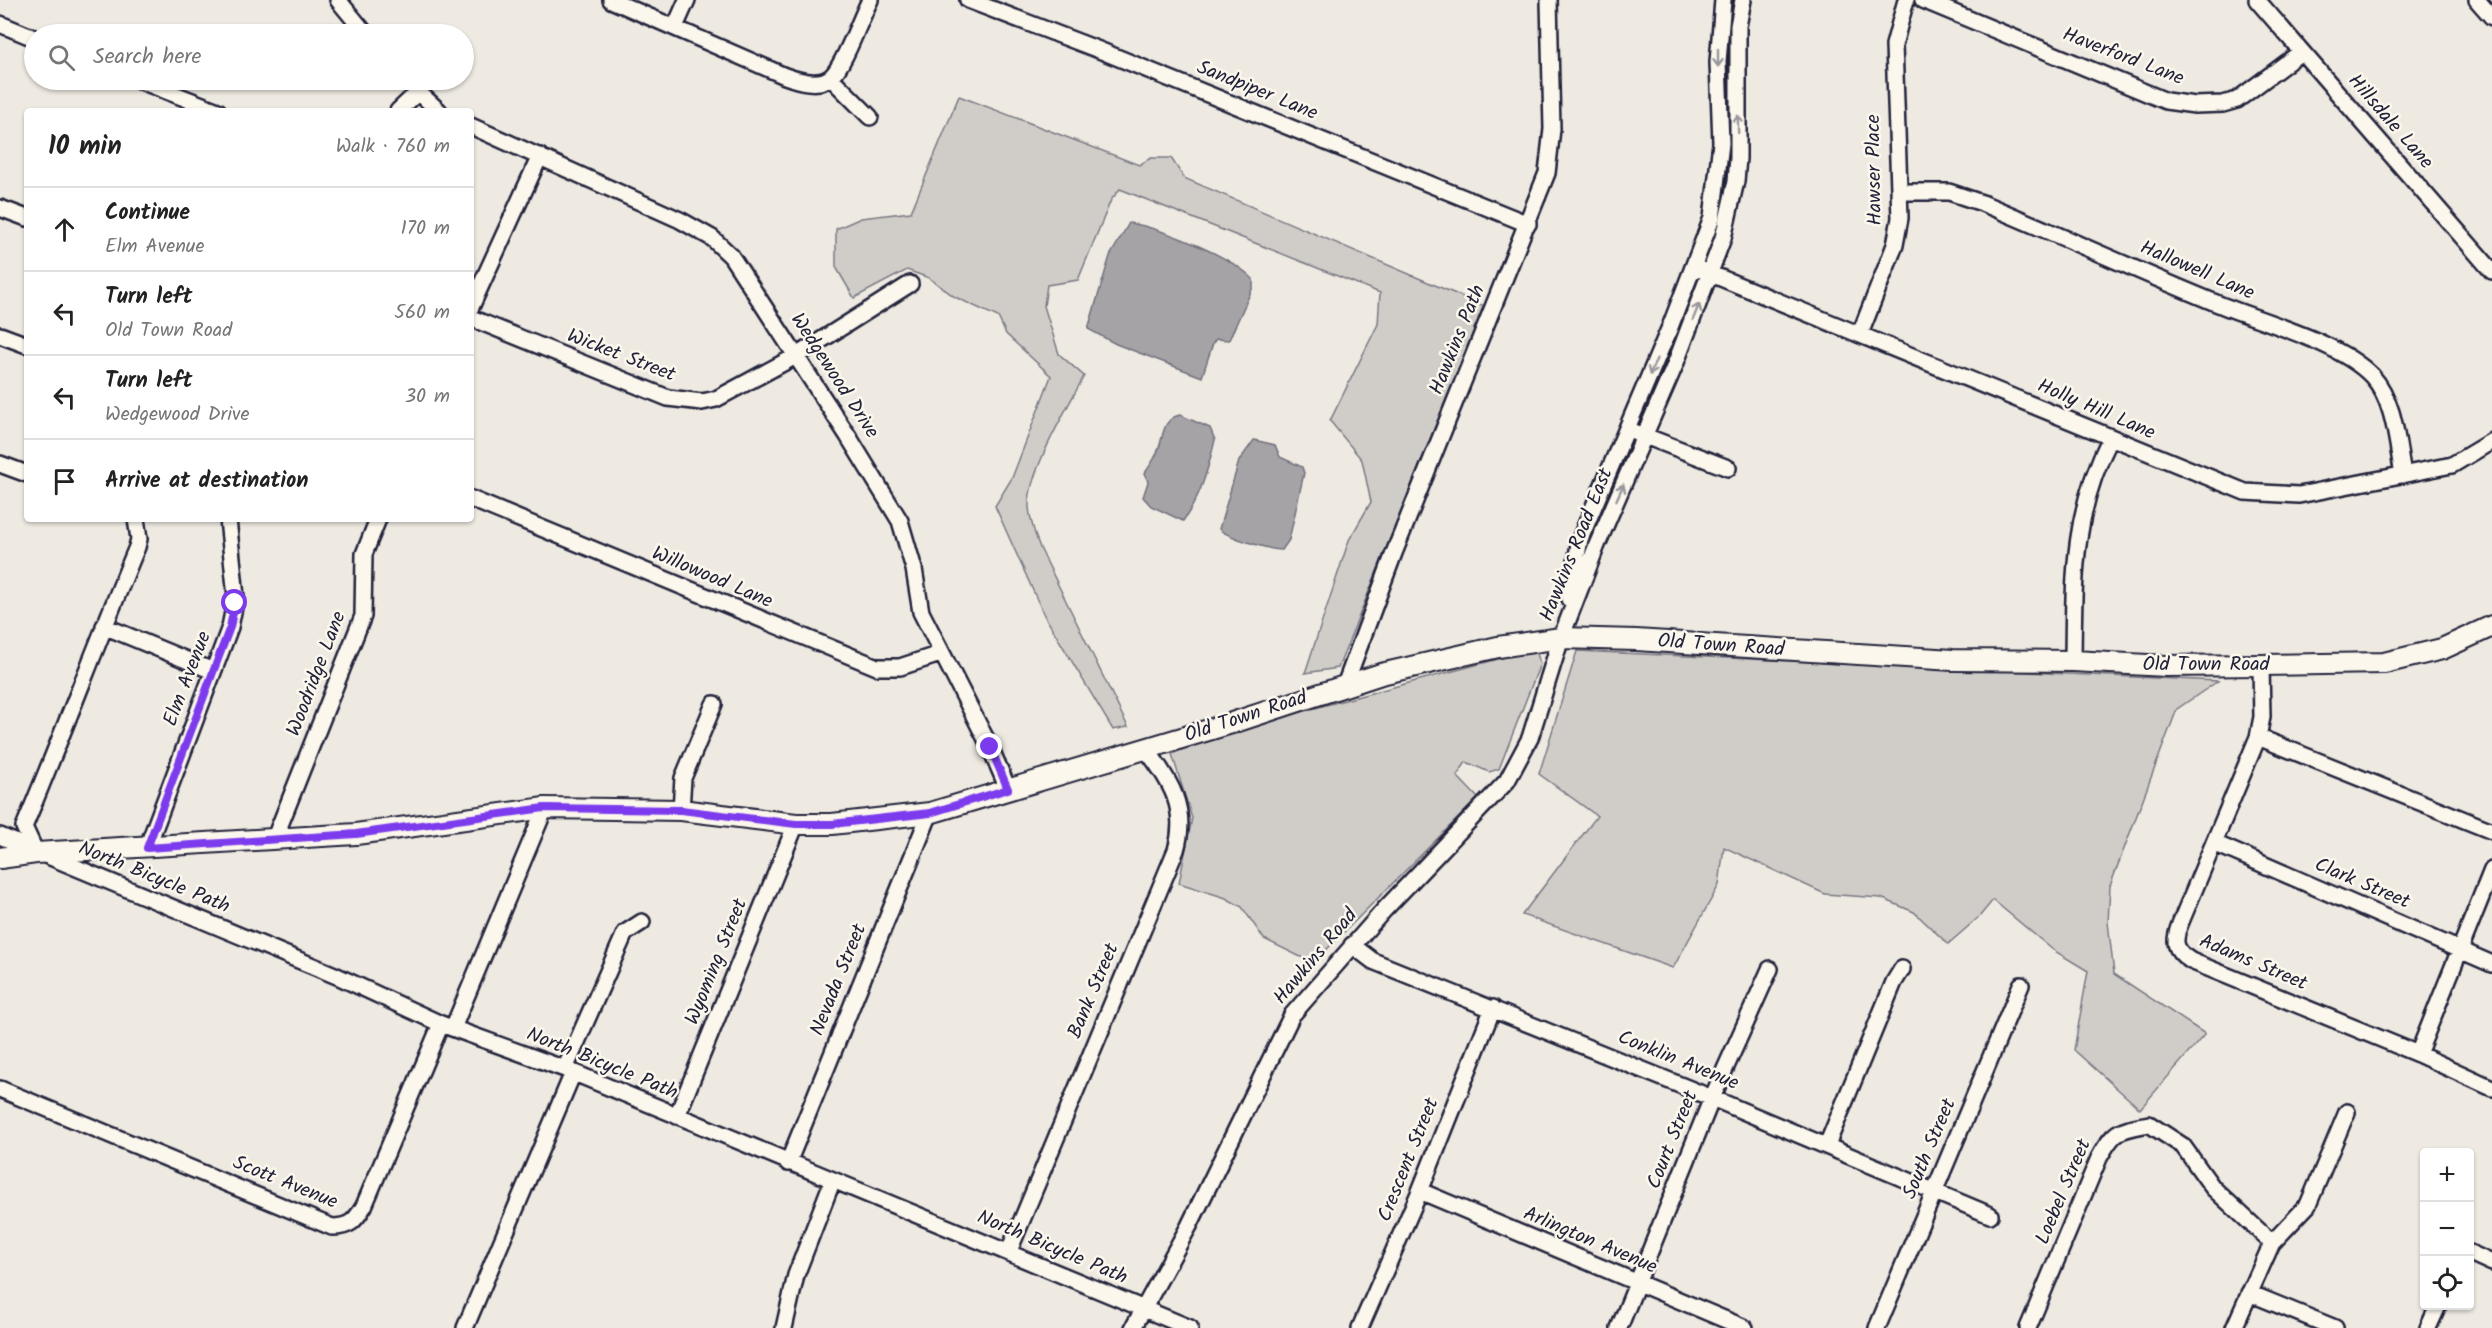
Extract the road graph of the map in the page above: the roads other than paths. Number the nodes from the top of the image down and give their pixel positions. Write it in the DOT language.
graph roads {
  1 [pos="338,0"];
  2 [pos="611,0"];
  3 [pos="687,0"];
  4 [pos="870,0"];
  5 [pos="968,0"];
  6 [pos="1549,0"];
  7 [pos="1723,0"];
  8 [pos="1743,0"];
  9 [pos="1906,0"];
  10 [pos="1923,0"];
  11 [pos="2257,0"];
  12 [pos="2477,0"];
  13 [pos="1004,6"];
  14 [pos="2492,17"];
  15 [pos="0,24"];
  16 [pos="358,24"];
  17 [pos="675,27"];
  18 [pos="24,34"];
  19 [pos="2301,52"];
  20 [pos="831,78"];
  21 [pos="164,90"];
  22 [pos="414,90"];
  23 [pos="417,93"];
  24 [pos="210,108"];
  25 [pos="401,108"];
  26 [pos="435,108"];
  27 [pos="870,117"];
  28 [pos="474,127"];
  29 [pos="540,156"];
  30 [pos="1900,192"];
  31 [pos="0,208"];
  32 [pos="24,217"];
  33 [pos="1528,224"];
  34 [pos="1694,267"];
  35 [pos="2492,271"];
  36 [pos="1712,273"];
  37 [pos="910,284"];
  38 [pos="474,301"];
  39 [pos="474,319"];
  40 [pos="1860,334"];
  41 [pos="0,335"];
  42 [pos="24,344"];
  43 [pos="796,356"];
  44 [pos="1626,429"];
  45 [pos="1646,435"];
  46 [pos="2110,439"];
  47 [pos="2492,441"];
  48 [pos="0,464"];
  49 [pos="1728,468"];
  50 [pos="24,473"];
  51 [pos="2403,475"];
  52 [pos="474,501"];
  53 [pos="136,522"];
  54 [pos="228,522"];
  55 [pos="377,522"];
  56 [pos="104,626"];
  57 [pos="2492,626"];
  58 [pos="1562,638"];
  59 [pos="940,654"];
  60 [pos="2073,661"];
  61 [pos="2261,665"];
  62 [pos="213,671"];
  63 [pos="1345,685"];
  64 [pos="714,704"];
  65 [pos="2258,737"];
  66 [pos="1145,748"];
  67 [pos="1008,789"];
  68 [pos="544,808"];
  69 [pos="681,810"];
  70 [pos="930,813"];
  71 [pos="796,824"];
  72 [pos="2492,831"];
  73 [pos="0,836"];
  74 [pos="274,840"];
  75 [pos="2214,843"];
  76 [pos="147,848"];
  77 [pos="102,850"];
  78 [pos="36,853"];
  79 [pos="0,858"];
  80 [pos="2492,870"];
  81 [pos="95,876"];
  82 [pos="642,922"];
  83 [pos="1352,945"];
  84 [pos="2460,950"];
  85 [pos="2492,964"];
  86 [pos="1770,969"];
  87 [pos="1902,969"];
  88 [pos="2021,985"];
  89 [pos="1493,1008"];
  90 [pos="447,1026"];
  91 [pos="2418,1054"];
  92 [pos="569,1071"];
  93 [pos="2492,1088"];
  94 [pos="0,1089"];
  95 [pos="1712,1098"];
  96 [pos="2347,1112"];
  97 [pos="677,1116"];
  98 [pos="1827,1145"];
  99 [pos="788,1163"];
  100 [pos="832,1182"];
  101 [pos="1420,1191"];
  102 [pos="1935,1191"];
  103 [pos="1990,1215"];
  104 [pos="2272,1243"];
  105 [pos="1009,1251"];
  106 [pos="2474,1255"];
  107 [pos="2492,1263"];
  108 [pos="1638,1285"];
  109 [pos="2248,1293"];
  110 [pos="1142,1309"];
  111 [pos="2436,1310"];
  112 [pos="465,1328"];
  113 [pos="784,1328"];
  114 [pos="1133,1328"];
  115 [pos="1190,1328"];
  116 [pos="1360,1328"];
  117 [pos="1619,1328"];
  118 [pos="1745,1328"];
  119 [pos="1877,1328"];
  120 [pos="2028,1328"];
  121 [pos="2234,1328"];
  122 [pos="2335,1328"];
  123 [pos="2428,1328"];
  1 -- 16 [label="street"];
  2 -- 17 [label="street"];
  3 -- 17 [label="street"];
  4 -- 20 [label="street"];
  5 -- 13 [label="street, Sandpiper Lane"];
  6 -- 33 [label="street, Hawkins Path"];
  7 -- 34 [label="street, Hawkins Road East, one-way"];
  36 -- 8 [label="street, Hawkins Road East, one-way"];
  9 -- 30 [label="street, Hawser Place"];
  10 -- 19 [label="street, Haverford Lane"];
  11 -- 19 [label="street, Hillsdale Lane"];
  12 -- 14 [label="street"];
  13 -- 33 [label="street, Sandpiper Lane"];
  15 -- 18 [label="street"];
  17 -- 20 [label="street"];
  19 -- 35 [label="street, Hillsdale Lane"];
  20 -- 27 [label="street"];
  21 -- 24 [label="street"];
  22 -- 23 [label="street"];
  23 -- 25 [label="street"];
  23 -- 26 [label="street"];
  28 -- 29 [label="street, Wedgewood Drive"];
  29 -- 38 [label="street"];
  29 -- 43 [label="street, Wedgewood Drive"];
  30 -- 40 [label="street, Hawser Place"];
  30 -- 51 [label="street, Hallowell Lane"];
  31 -- 32 [label="street"];
  33 -- 63 [label="street, Hawkins Path"];
  34 -- 36 [label="street, Holly Hill Lane"];
  34 -- 44 [label="street, Hawkins Road East, one-way"];
  36 -- 40 [label="street, Holly Hill Lane"];
  45 -- 36 [label="street, Hawkins Road East, one-way"];
  37 -- 43 [label="street, Wicket Street"];
  39 -- 43 [label="street, Wicket Street"];
  40 -- 46 [label="street, Holly Hill Lane"];
  41 -- 42 [label="street"];
  43 -- 59 [label="street, Wedgewood Drive"];
  44 -- 45 [label="street"];
  44 -- 58 [label="street, Hawkins Road East"];
  45 -- 49 [label="street"];
  58 -- 45 [label="street, Hawkins Road East, one-way"];
  46 -- 51 [label="street, Holly Hill Lane"];
  46 -- 60 [label="street"];
  47 -- 51 [label="street, Holly Hill Lane"];
  48 -- 50 [label="street"];
  52 -- 59 [label="street, Willowood Lane"];
  53 -- 56 [label="street"];
  54 -- 62 [label="street, Elm Avenue"];
  55 -- 74 [label="street, Woodridge Lane"];
  56 -- 62 [label="street"];
  56 -- 78 [label="street"];
  57 -- 61 [label="main road, Old Town Road"];
  58 -- 60 [label="main road, Old Town Road"];
  58 -- 63 [label="main road, Old Town Road"];
  58 -- 83 [label="street, Hawkins Road"];
  59 -- 67 [label="street, Wedgewood Drive"];
  60 -- 61 [label="main road, Old Town Road"];
  61 -- 65 [label="street, Adams Street"];
  62 -- 76 [label="street, Elm Avenue"];
  63 -- 66 [label="main road, Old Town Road"];
  64 -- 69 [label="street"];
  65 -- 72 [label="street"];
  65 -- 75 [label="street, Adams Street"];
  66 -- 67 [label="main road, Old Town Road"];
  66 -- 105 [label="street, Bank Street"];
  67 -- 70 [label="main road, Old Town Road"];
  68 -- 69 [label="main road, Old Town Road"];
  68 -- 74 [label="main road, Old Town Road"];
  68 -- 90 [label="street, Scott Avenue"];
  69 -- 71 [label="main road, Old Town Road"];
  70 -- 71 [label="main road, Old Town Road"];
  70 -- 99 [label="street, Nevada Street"];
  71 -- 97 [label="street, Wyoming Street"];
  73 -- 78 [label="street, North Bicycle Path"];
  74 -- 76 [label="main road, Old Town Road"];
  75 -- 84 [label="street, Clark Street"];
  75 -- 91 [label="street, Adams Street"];
  76 -- 77 [label="main road, Old Town Road"];
  77 -- 78 [label="main road, Old Town Road"];
  77 -- 81 [label="street"];
  78 -- 79 [label="main road, Old Town Road"];
  78 -- 81 [label="street, North Bicycle Path"];
  80 -- 84 [label="street"];
  81 -- 90 [label="street, North Bicycle Path"];
  82 -- 92 [label="street"];
  83 -- 89 [label="street, Conklin Avenue"];
  83 -- 110 [label="street, Hawkins Road"];
  84 -- 85 [label="street, Clark Street"];
  84 -- 91 [label="street"];
  86 -- 95 [label="street, Court Street"];
  87 -- 98 [label="street"];
  88 -- 102 [label="street, South Street"];
  89 -- 95 [label="street, Conklin Avenue"];
  89 -- 101 [label="street, Crescent Street"];
  90 -- 92 [label="street, North Bicycle Path"];
  90 -- 94 [label="street, Scott Avenue"];
  91 -- 93 [label="street, Adams Street"];
  92 -- 97 [label="street, North Bicycle Path"];
  92 -- 112 [label="street"];
  95 -- 98 [label="street, Conklin Avenue"];
  95 -- 108 [label="street, Court Street"];
  96 -- 104 [label="street"];
  97 -- 99 [label="street, North Bicycle Path"];
  98 -- 102 [label="street, Conklin Avenue"];
  99 -- 100 [label="street, North Bicycle Path"];
  100 -- 105 [label="street, North Bicycle Path"];
  100 -- 113 [label="street"];
  101 -- 108 [label="street, Arlington Avenue"];
  101 -- 116 [label="street, Crescent Street"];
  102 -- 103 [label="street, Conklin Avenue"];
  102 -- 119 [label="street, South Street"];
  104 -- 109 [label="street"];
  104 -- 120 [label="street, Loebel Street"];
  105 -- 110 [label="street, North Bicycle Path"];
  106 -- 107 [label="street"];
  108 -- 117 [label="street, Court Street"];
  108 -- 118 [label="street, Arlington Avenue"];
  109 -- 121 [label="street"];
  109 -- 122 [label="street"];
  110 -- 114 [label="street, Hawkins Road"];
  110 -- 115 [label="street, North Bicycle Path"];
  111 -- 123 [label="street"];
}
